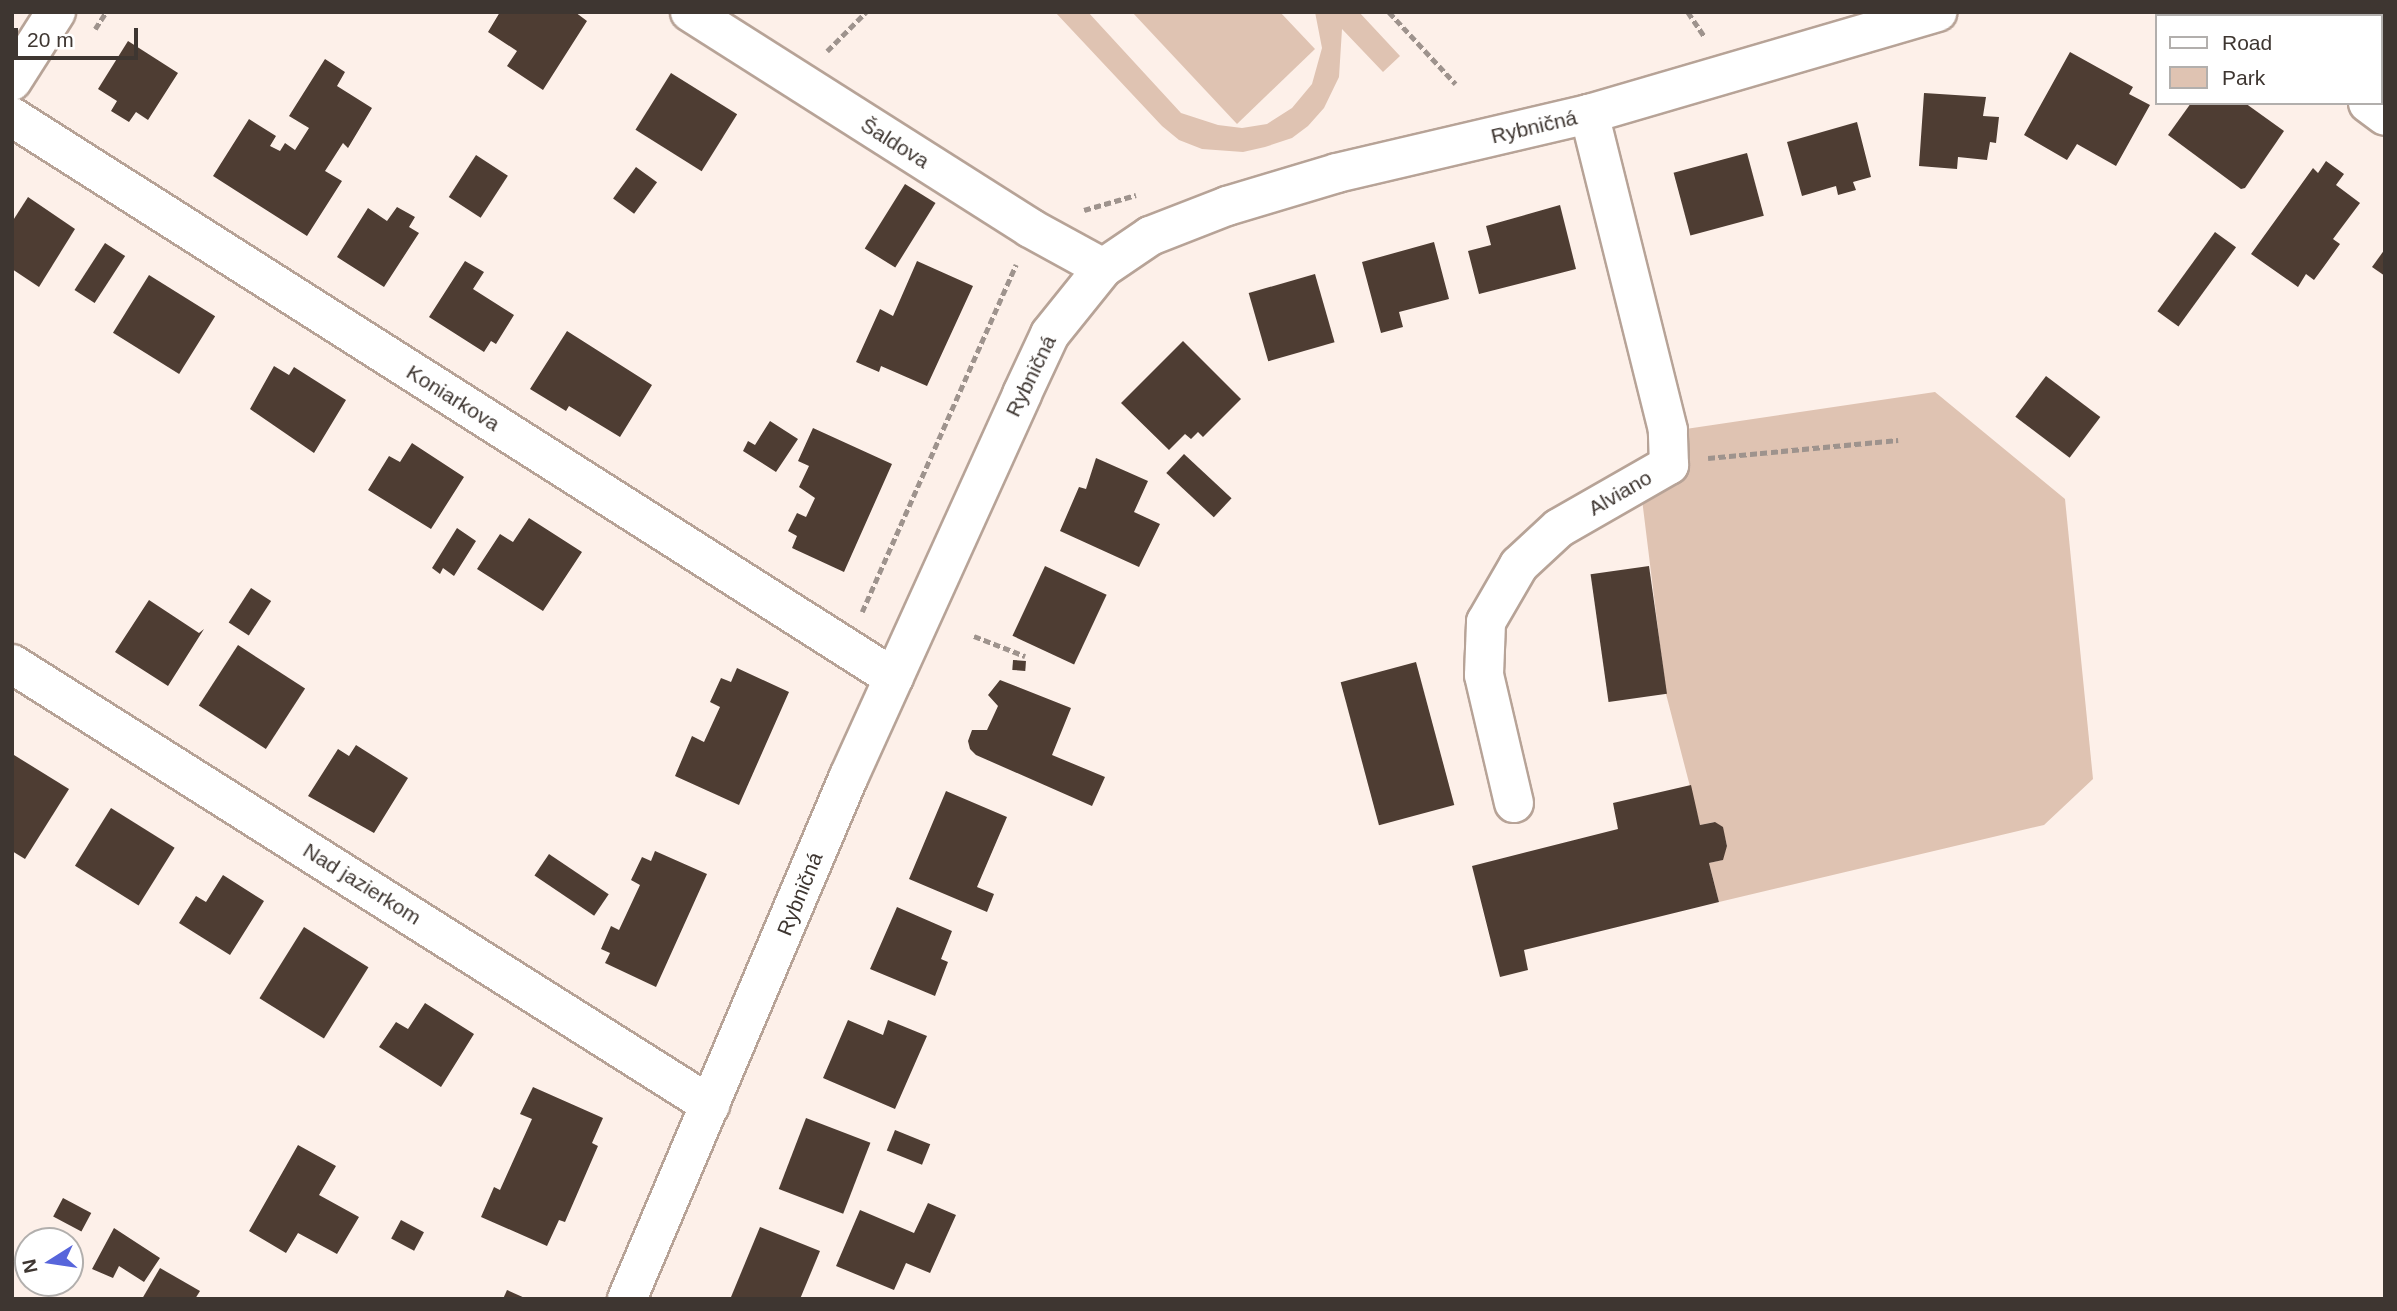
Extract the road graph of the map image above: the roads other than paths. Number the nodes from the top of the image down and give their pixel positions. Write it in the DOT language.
graph roads {
  1 [pos="56,12"];
  2 [pos="690,12"];
  3 [pos="1937,12"];
  4 [pos="12,81"];
  5 [pos="2371,105"];
  6 [pos="1589,114"];
  7 [pos="2385,116"];
  8 [pos="12,117"];
  9 [pos="1103,268"];
  10 [pos="12,664"];
  11 [pos="894,678"];
  12 [pos="1514,803"];
  13 [pos="710,1105"];
  14 [pos="626,1299"];
  1 -- 4 [label="street"];
  2 -- 9 [label="street, Šaldova"];
  3 -- 6 [label="street, Rybničná"];
  5 -- 7 [label="street"];
  6 -- 9 [label="street, Rybničná"];
  6 -- 12 [label="street, Alviano"];
  8 -- 11 [label="street, Koniarkova"];
  9 -- 11 [label="street, Rybničná"];
  10 -- 13 [label="street, Nad jazierkom"];
  11 -- 13 [label="street, Rybničná"];
  13 -- 14 [label="street, Rybničná"];
}
